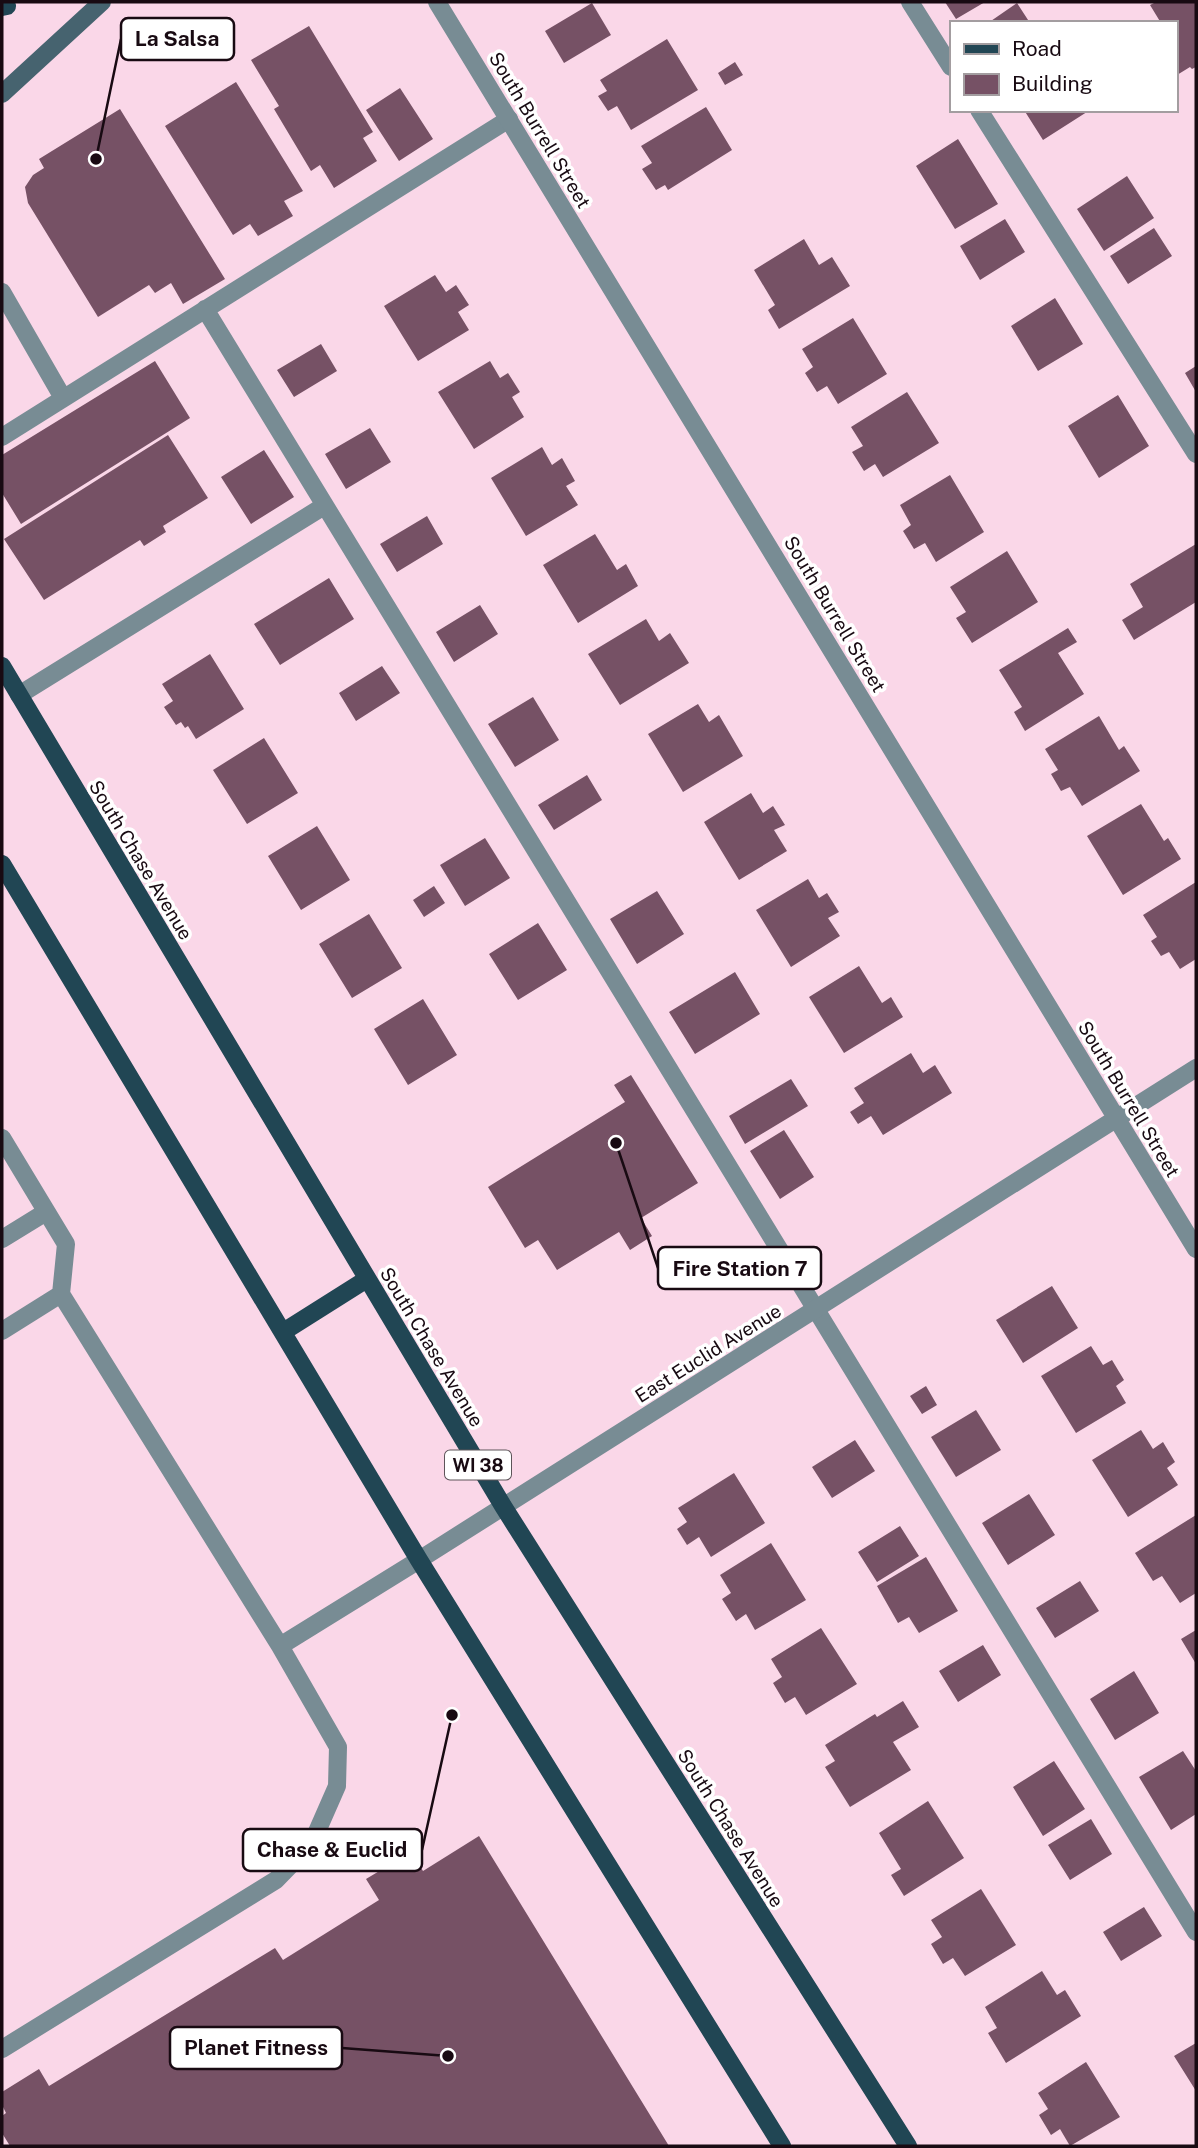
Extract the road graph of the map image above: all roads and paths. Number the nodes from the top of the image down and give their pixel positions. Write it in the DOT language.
graph roads {
  1 [pos="102,2"];
  2 [pos="438,2"];
  3 [pos="910,2"];
  4 [pos="950,64"];
  5 [pos="2,94"];
  6 [pos="980,112"];
  7 [pos="509,119"];
  8 [pos="2,292"];
  9 [pos="205,309"];
  10 [pos="63,398"];
  11 [pos="2,437"];
  12 [pos="1196,454"];
  13 [pos="324,506"];
  14 [pos="2,666"];
  15 [pos="19,695"];
  16 [pos="2,864"];
  17 [pos="1196,1068"];
  18 [pos="1116,1118"];
  19 [pos="2,1138"];
  20 [pos="46,1212"];
  21 [pos="2,1239"];
  22 [pos="1196,1249"];
  23 [pos="367,1279"];
  24 [pos="61,1294"];
  25 [pos="815,1309"];
  26 [pos="2,1331"];
  27 [pos="283,1332"];
  28 [pos="503,1506"];
  29 [pos="419,1560"];
  30 [pos="279,1646"];
  31 [pos="1196,1932"];
  32 [pos="2,2049"];
  33 [pos="782,2146"];
  34 [pos="908,2146"];
  1 -- 5 [label="main road"];
  2 -- 7 [label="street, South Burrell Street"];
  3 -- 4 [label="street"];
  6 -- 12 [label="street"];
  7 -- 9 [label="street"];
  7 -- 18 [label="street, South Burrell Street"];
  8 -- 10 [label="street"];
  9 -- 10 [label="street"];
  9 -- 13 [label="street"];
  10 -- 11 [label="street"];
  13 -- 15 [label="street"];
  13 -- 25 [label="street"];
  14 -- 15 [label="main road, South Chase Avenue / WI 38"];
  15 -- 23 [label="main road, South Chase Avenue / WI 38"];
  16 -- 27 [label="main road"];
  17 -- 18 [label="street, East Euclid Avenue"];
  18 -- 22 [label="street, South Burrell Street"];
  18 -- 25 [label="street, East Euclid Avenue"];
  19 -- 20 [label="street"];
  20 -- 21 [label="street"];
  20 -- 24 [label="street"];
  23 -- 27 [label="main road"];
  23 -- 28 [label="main road, South Chase Avenue / WI 38"];
  24 -- 26 [label="street"];
  24 -- 30 [label="street"];
  25 -- 28 [label="street, East Euclid Avenue"];
  25 -- 31 [label="street"];
  27 -- 29 [label="main road"];
  28 -- 29 [label="street, East Euclid Avenue"];
  28 -- 34 [label="main road, South Chase Avenue / WI 38"];
  29 -- 30 [label="street, East Euclid Avenue"];
  29 -- 33 [label="main road"];
  30 -- 32 [label="street"];
}
